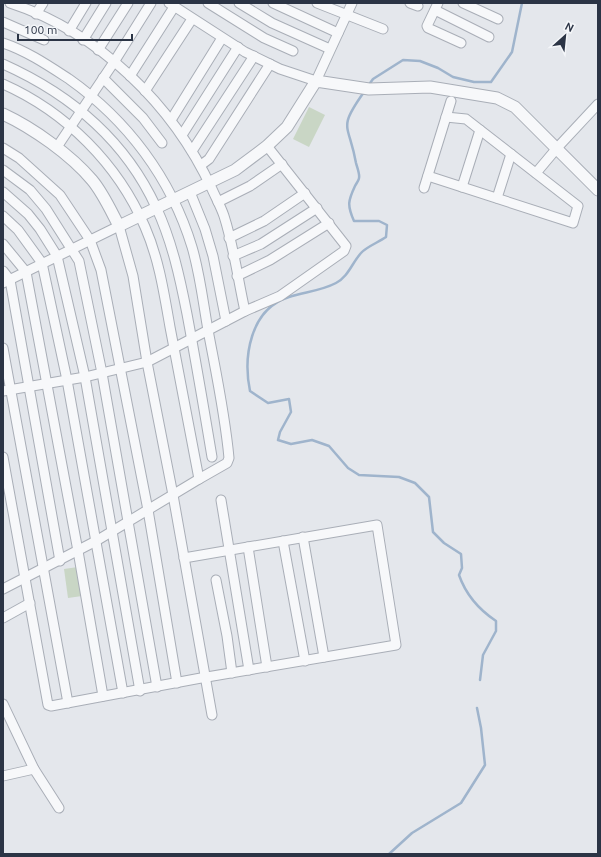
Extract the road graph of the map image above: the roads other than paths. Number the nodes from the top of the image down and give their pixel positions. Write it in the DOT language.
graph roads {
  1 [pos="10,3"];
  2 [pos="43,3"];
  3 [pos="86,3"];
  4 [pos="106,3"];
  5 [pos="128,3"];
  6 [pos="151,3"];
  7 [pos="208,3"];
  8 [pos="239,3"];
  9 [pos="273,3"];
  10 [pos="317,3"];
  11 [pos="352,3"];
  12 [pos="463,3"];
  13 [pos="172,5"];
  14 [pos="436,7"];
  15 [pos="36,14"];
  16 [pos="348,14"];
  17 [pos="192,19"];
  18 [pos="498,19"];
  19 [pos="3,22"];
  20 [pos="383,29"];
  21 [pos="69,31"];
  22 [pos="338,33"];
  23 [pos="489,36"];
  24 [pos="222,38"];
  25 [pos="44,40"];
  26 [pos="83,40"];
  27 [pos="3,43"];
  28 [pos="461,43"];
  29 [pos="238,47"];
  30 [pos="330,49"];
  31 [pos="98,50"];
  32 [pos="292,51"];
  33 [pos="254,56"];
  34 [pos="114,62"];
  35 [pos="3,64"];
  36 [pos="270,64"];
  37 [pos="130,76"];
  38 [pos="104,78"];
  39 [pos="316,81"];
  40 [pos="3,84"];
  41 [pos="145,91"];
  42 [pos="92,95"];
  43 [pos="452,101"];
  44 [pos="598,104"];
  45 [pos="81,111"];
  46 [pos="3,114"];
  47 [pos="446,117"];
  48 [pos="171,120"];
  49 [pos="71,126"];
  50 [pos="480,130"];
  51 [pos="182,135"];
  52 [pos="162,143"];
  53 [pos="267,146"];
  54 [pos="56,147"];
  55 [pos="3,148"];
  56 [pos="556,148"];
  57 [pos="192,151"];
  58 [pos="511,154"];
  59 [pos="282,164"];
  60 [pos="200,165"];
  61 [pos="3,170"];
  62 [pos="536,173"];
  63 [pos="428,176"];
  64 [pos="209,183"];
  65 [pos="462,187"];
  66 [pos="424,188"];
  67 [pos="598,190"];
  68 [pos="3,192"];
  69 [pos="190,192"];
  70 [pos="305,193"];
  71 [pos="497,198"];
  72 [pos="173,200"];
  73 [pos="218,202"];
  74 [pos="156,207"];
  75 [pos="317,208"];
  76 [pos="3,216"];
  77 [pos="140,216"];
  78 [pos="329,223"];
  79 [pos="119,226"];
  80 [pos="229,238"];
  81 [pos="90,240"];
  82 [pos="3,244"];
  83 [pos="73,248"];
  84 [pos="57,256"];
  85 [pos="233,256"];
  86 [pos="42,263"];
  87 [pos="3,271"];
  88 [pos="26,272"];
  89 [pos="237,276"];
  90 [pos="6,282"];
  91 [pos="245,311"];
  92 [pos="226,321"];
  93 [pos="208,330"];
  94 [pos="192,339"];
  95 [pos="3,348"];
  96 [pos="174,348"];
  97 [pos="147,362"];
  98 [pos="121,369"];
  99 [pos="102,373"];
  100 [pos="85,377"];
  101 [pos="67,380"];
  102 [pos="48,383"];
  103 [pos="30,387"];
  104 [pos="7,391"];
  105 [pos="3,457"];
  106 [pos="212,457"];
  107 [pos="199,479"];
  108 [pos="173,495"];
  109 [pos="221,500"];
  110 [pos="148,510"];
  111 [pos="129,521"];
  112 [pos="111,532"];
  113 [pos="303,537"];
  114 [pos="96,541"];
  115 [pos="283,541"];
  116 [pos="248,547"];
  117 [pos="230,550"];
  118 [pos="78,551"];
  119 [pos="184,558"];
  120 [pos="60,561"];
  121 [pos="44,568"];
  122 [pos="24,577"];
  123 [pos="216,580"];
  124 [pos="3,589"];
  125 [pos="30,603"];
  126 [pos="3,618"];
  127 [pos="324,657"];
  128 [pos="304,661"];
  129 [pos="267,667"];
  130 [pos="249,670"];
  131 [pos="232,673"];
  132 [pos="206,678"];
  133 [pos="177,683"];
  134 [pos="157,686"];
  135 [pos="140,691"];
  136 [pos="123,693"];
  137 [pos="103,696"];
  138 [pos="68,703"];
  139 [pos="3,704"];
  140 [pos="212,715"];
  141 [pos="34,769"];
  142 [pos="3,776"];
  143 [pos="59,808"];
  1 -- 15 [label="street"];
  2 -- 15 [label="street"];
  3 -- 21 [label="street"];
  4 -- 26 [label="street"];
  5 -- 31 [label="street"];
  6 -- 34 [label="street"];
  7 -- 32 [label="street"];
  8 -- 30 [label="street"];
  9 -- 22 [label="street"];
  10 -- 16 [label="street"];
  11 -- 16 [label="street"];
  12 -- 18 [label="street"];
  13 -- 17 [label="street"];
  13 -- 37 [label="street"];
  14 -- 23 [label="street"];
  14 -- 28 [label="street"];
  15 -- 21 [label="street"];
  16 -- 20 [label="street"];
  16 -- 22 [label="street"];
  17 -- 24 [label="street"];
  17 -- 41 [label="street"];
  19 -- 25 [label="street"];
  21 -- 26 [label="street"];
  22 -- 30 [label="street"];
  24 -- 29 [label="street"];
  24 -- 48 [label="street"];
  26 -- 31 [label="street"];
  27 -- 42 [label="street"];
  29 -- 33 [label="street"];
  29 -- 51 [label="street"];
  30 -- 39 [label="street"];
  31 -- 34 [label="street"];
  33 -- 36 [label="street"];
  33 -- 57 [label="street"];
  34 -- 37 [label="street"];
  34 -- 38 [label="street"];
  35 -- 45 [label="street"];
  36 -- 39 [label="street"];
  36 -- 60 [label="street"];
  37 -- 41 [label="street"];
  38 -- 42 [label="street"];
  38 -- 52 [label="street"];
  39 -- 53 [label="street"];
  39 -- 56 [label="street"];
  40 -- 49 [label="street"];
  41 -- 48 [label="street"];
  42 -- 45 [label="street"];
  42 -- 72 [label="street"];
  43 -- 47 [label="street"];
  44 -- 56 [label="street"];
  45 -- 49 [label="street"];
  45 -- 74 [label="street"];
  46 -- 54 [label="street"];
  47 -- 50 [label="street"];
  47 -- 63 [label="street"];
  48 -- 51 [label="street"];
  49 -- 54 [label="street"];
  49 -- 77 [label="street"];
  50 -- 58 [label="street"];
  50 -- 65 [label="street"];
  51 -- 57 [label="street"];
  53 -- 59 [label="street"];
  53 -- 64 [label="street"];
  54 -- 79 [label="street"];
  55 -- 81 [label="street"];
  56 -- 62 [label="street"];
  56 -- 67 [label="street"];
  57 -- 60 [label="street"];
  58 -- 62 [label="street"];
  58 -- 71 [label="street"];
  59 -- 70 [label="street"];
  59 -- 73 [label="street"];
  60 -- 64 [label="street"];
  61 -- 83 [label="street"];
  62 -- 71 [label="street"];
  63 -- 65 [label="street"];
  63 -- 66 [label="street"];
  64 -- 69 [label="street"];
  64 -- 73 [label="street"];
  65 -- 71 [label="street"];
  68 -- 84 [label="street"];
  69 -- 72 [label="street"];
  69 -- 92 [label="street"];
  70 -- 75 [label="street"];
  70 -- 80 [label="street"];
  72 -- 74 [label="street"];
  72 -- 93 [label="street"];
  73 -- 80 [label="street"];
  74 -- 77 [label="street"];
  74 -- 94 [label="street"];
  75 -- 78 [label="street"];
  75 -- 85 [label="street"];
  76 -- 86 [label="street"];
  77 -- 79 [label="street"];
  77 -- 96 [label="street"];
  78 -- 89 [label="street"];
  78 -- 91 [label="street"];
  79 -- 81 [label="street"];
  79 -- 97 [label="street"];
  80 -- 85 [label="street"];
  81 -- 83 [label="street"];
  81 -- 98 [label="street"];
  82 -- 88 [label="street"];
  83 -- 84 [label="street"];
  83 -- 99 [label="street"];
  84 -- 86 [label="street"];
  84 -- 100 [label="street"];
  85 -- 89 [label="street"];
  86 -- 88 [label="street"];
  86 -- 101 [label="street"];
  87 -- 90 [label="street"];
  88 -- 90 [label="street"];
  88 -- 102 [label="street"];
  89 -- 91 [label="street"];
  90 -- 103 [label="street"];
  91 -- 92 [label="street"];
  92 -- 93 [label="street"];
  93 -- 94 [label="street"];
  93 -- 107 [label="street"];
  94 -- 96 [label="street"];
  94 -- 106 [label="street"];
  95 -- 104 [label="street"];
  96 -- 97 [label="street"];
  96 -- 107 [label="street"];
  97 -- 98 [label="street"];
  97 -- 108 [label="street"];
  98 -- 99 [label="street"];
  98 -- 110 [label="street"];
  99 -- 100 [label="street"];
  99 -- 111 [label="street"];
  100 -- 101 [label="street"];
  100 -- 112 [label="street"];
  101 -- 102 [label="street"];
  101 -- 114 [label="street"];
  102 -- 103 [label="street"];
  102 -- 118 [label="street"];
  103 -- 104 [label="street"];
  103 -- 120 [label="street"];
  104 -- 121 [label="street"];
  105 -- 122 [label="street"];
  107 -- 108 [label="street"];
  108 -- 110 [label="street"];
  108 -- 119 [label="street"];
  109 -- 117 [label="street"];
  110 -- 111 [label="street"];
  110 -- 133 [label="street"];
  111 -- 112 [label="street"];
  111 -- 134 [label="street"];
  112 -- 114 [label="street"];
  112 -- 135 [label="street"];
  113 -- 115 [label="street"];
  113 -- 127 [label="street"];
  113 -- 127 [label="street"];
  114 -- 118 [label="street"];
  114 -- 136 [label="street"];
  115 -- 116 [label="street"];
  115 -- 128 [label="street"];
  116 -- 117 [label="street"];
  116 -- 129 [label="street"];
  117 -- 119 [label="street"];
  117 -- 130 [label="street"];
  118 -- 120 [label="street"];
  118 -- 137 [label="street"];
  119 -- 132 [label="street"];
  120 -- 121 [label="street"];
  121 -- 122 [label="street"];
  121 -- 138 [label="street"];
  122 -- 124 [label="street"];
  122 -- 125 [label="street"];
  123 -- 131 [label="street"];
  125 -- 126 [label="street"];
  125 -- 138 [label="street"];
  127 -- 128 [label="street"];
  128 -- 129 [label="street"];
  129 -- 130 [label="street"];
  130 -- 131 [label="street"];
  131 -- 132 [label="street"];
  132 -- 133 [label="street"];
  132 -- 140 [label="street"];
  133 -- 134 [label="street"];
  134 -- 135 [label="street"];
  135 -- 136 [label="street"];
  136 -- 137 [label="street"];
  137 -- 138 [label="street"];
  139 -- 141 [label="street"];
  141 -- 142 [label="street"];
  141 -- 143 [label="street"];
}
